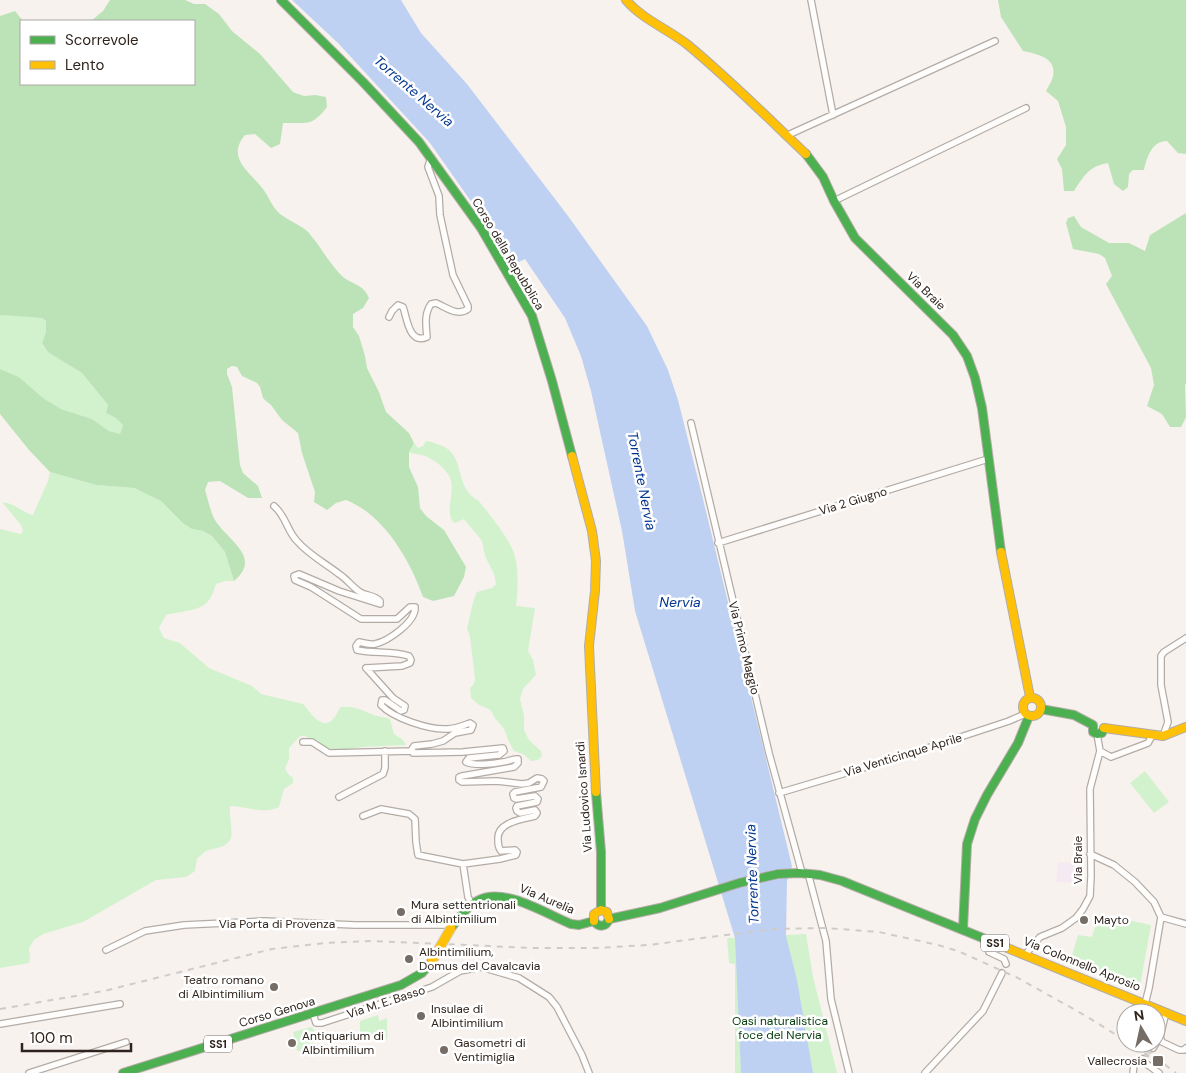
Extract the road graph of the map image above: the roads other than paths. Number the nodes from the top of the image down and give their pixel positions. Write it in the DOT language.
graph roads {
  1 [pos="281,0"];
  2 [pos="626,0"];
  3 [pos="811,0"];
  4 [pos="995,41"];
  5 [pos="1026,108"];
  6 [pos="833,115"];
  7 [pos="788,135"];
  8 [pos="431,157"];
  9 [pos="834,201"];
  10 [pos="389,317"];
  11 [pos="691,423"];
  12 [pos="988,459"];
  13 [pos="274,506"];
  14 [pos="718,543"];
  15 [pos="1186,638"];
  16 [pos="1030,698"];
  17 [pos="590,702"];
  18 [pos="1041,710"];
  19 [pos="1027,715"];
  20 [pos="1186,727"];
  21 [pos="1101,731"];
  22 [pos="1152,736"];
  23 [pos="1163,736"];
  24 [pos="303,742"];
  25 [pos="386,751"];
  26 [pos="412,751"];
  27 [pos="1100,751"];
  28 [pos="779,793"];
  29 [pos="339,796"];
  30 [pos="363,816"];
  31 [pos="1090,854"];
  32 [pos="463,864"];
  33 [pos="803,873"];
  34 [pos="472,904"];
  35 [pos="606,914"];
  36 [pos="1161,917"];
  37 [pos="594,921"];
  38 [pos="1186,924"];
  39 [pos="452,927"];
  40 [pos="963,930"];
  41 [pos="986,939"];
  42 [pos="106,950"];
  43 [pos="1025,955"];
  44 [pos="1006,964"];
  45 [pos="1002,973"];
  46 [pos="1143,1003"];
  47 [pos="1145,1003"];
  48 [pos="120,1004"];
  49 [pos="1166,1012"];
  50 [pos="313,1014"];
  51 [pos="1186,1021"];
  52 [pos="0,1024"];
  53 [pos="126,1042"];
  54 [pos="1166,1044"];
  55 [pos="1186,1048"];
  56 [pos="29,1073"];
  57 [pos="123,1073"];
  58 [pos="589,1073"];
  59 [pos="848,1073"];
  60 [pos="925,1073"];
  61 [pos="1133,1073"];
  62 [pos="1159,1073"];
  1 -- 8 [label="main road, Corso della Repubblica"];
  2 -- 7 [label="main road, Via Braie"];
  3 -- 6 [label="street"];
  4 -- 6 [label="street"];
  5 -- 9 [label="street"];
  6 -- 7 [label="street"];
  7 -- 9 [label="main road, Via Braie"];
  8 -- 10 [label="street"];
  8 -- 17 [label="main road, Corso della Repubblica"];
  9 -- 12 [label="main road, Via Braie"];
  11 -- 14 [label="street, Via Primo Maggio"];
  12 -- 14 [label="street, Via 2 Giugno"];
  12 -- 16 [label="main road, Via Braie"];
  13 -- 26 [label="street"];
  14 -- 28 [label="street, Via Primo Maggio"];
  15 -- 23 [label="street"];
  16 -- 18 [label="main road"];
  16 -- 19 [label="main road"];
  17 -- 35 [label="main road, Via Ludovico Isnardi"];
  18 -- 19 [label="main road"];
  18 -- 21 [label="main road"];
  19 -- 28 [label="street, Via Venticinque Aprile"];
  19 -- 40 [label="main road"];
  20 -- 23 [label="main road"];
  21 -- 22 [label="main road"];
  21 -- 27 [label="street, Via Braie"];
  22 -- 23 [label="main road"];
  22 -- 27 [label="street"];
  24 -- 25 [label="street"];
  25 -- 26 [label="street"];
  25 -- 29 [label="street"];
  26 -- 32 [label="street"];
  27 -- 31 [label="street, Via Braie"];
  28 -- 33 [label="street, Via Primo Maggio"];
  30 -- 32 [label="street"];
  31 -- 36 [label="street"];
  31 -- 43 [label="street, Via Braie"];
  32 -- 34 [label="street"];
  33 -- 35 [label="main road, SS1"];
  33 -- 40 [label="main road, Via Colonnello Aprosio / SS1"];
  33 -- 59 [label="street, Via Primo Maggio"];
  34 -- 37 [label="main road, Via Aurelia / SS1"];
  34 -- 39 [label="main road, SS1"];
  35 -- 37 [label="main road"];
  35 -- 37 [label="main road, SS1"];
  36 -- 38 [label="street"];
  36 -- 47 [label="street"];
  39 -- 42 [label="street, Via Porta di Provenza"];
  39 -- 50 [label="main road, Corso Genova / SS1, bridge"];
  40 -- 41 [label="main road, Via Colonnello Aprosio / SS1"];
  41 -- 43 [label="main road, Via Colonnello Aprosio / SS1"];
  41 -- 44 [label="street"];
  43 -- 46 [label="main road, Via Colonnello Aprosio / SS1"];
  45 -- 60 [label="street"];
  48 -- 52 [label="street"];
  49 -- 51 [label="main road, Via Colonnello Aprosio / SS1"];
  50 -- 57 [label="main road, Corso Genova / SS1"];
  50 -- 58 [label="street, Via M. E. Basso"];
  53 -- 56 [label="street"];
  54 -- 55 [label="street"];
  61 -- 62 [label="street"];
}
